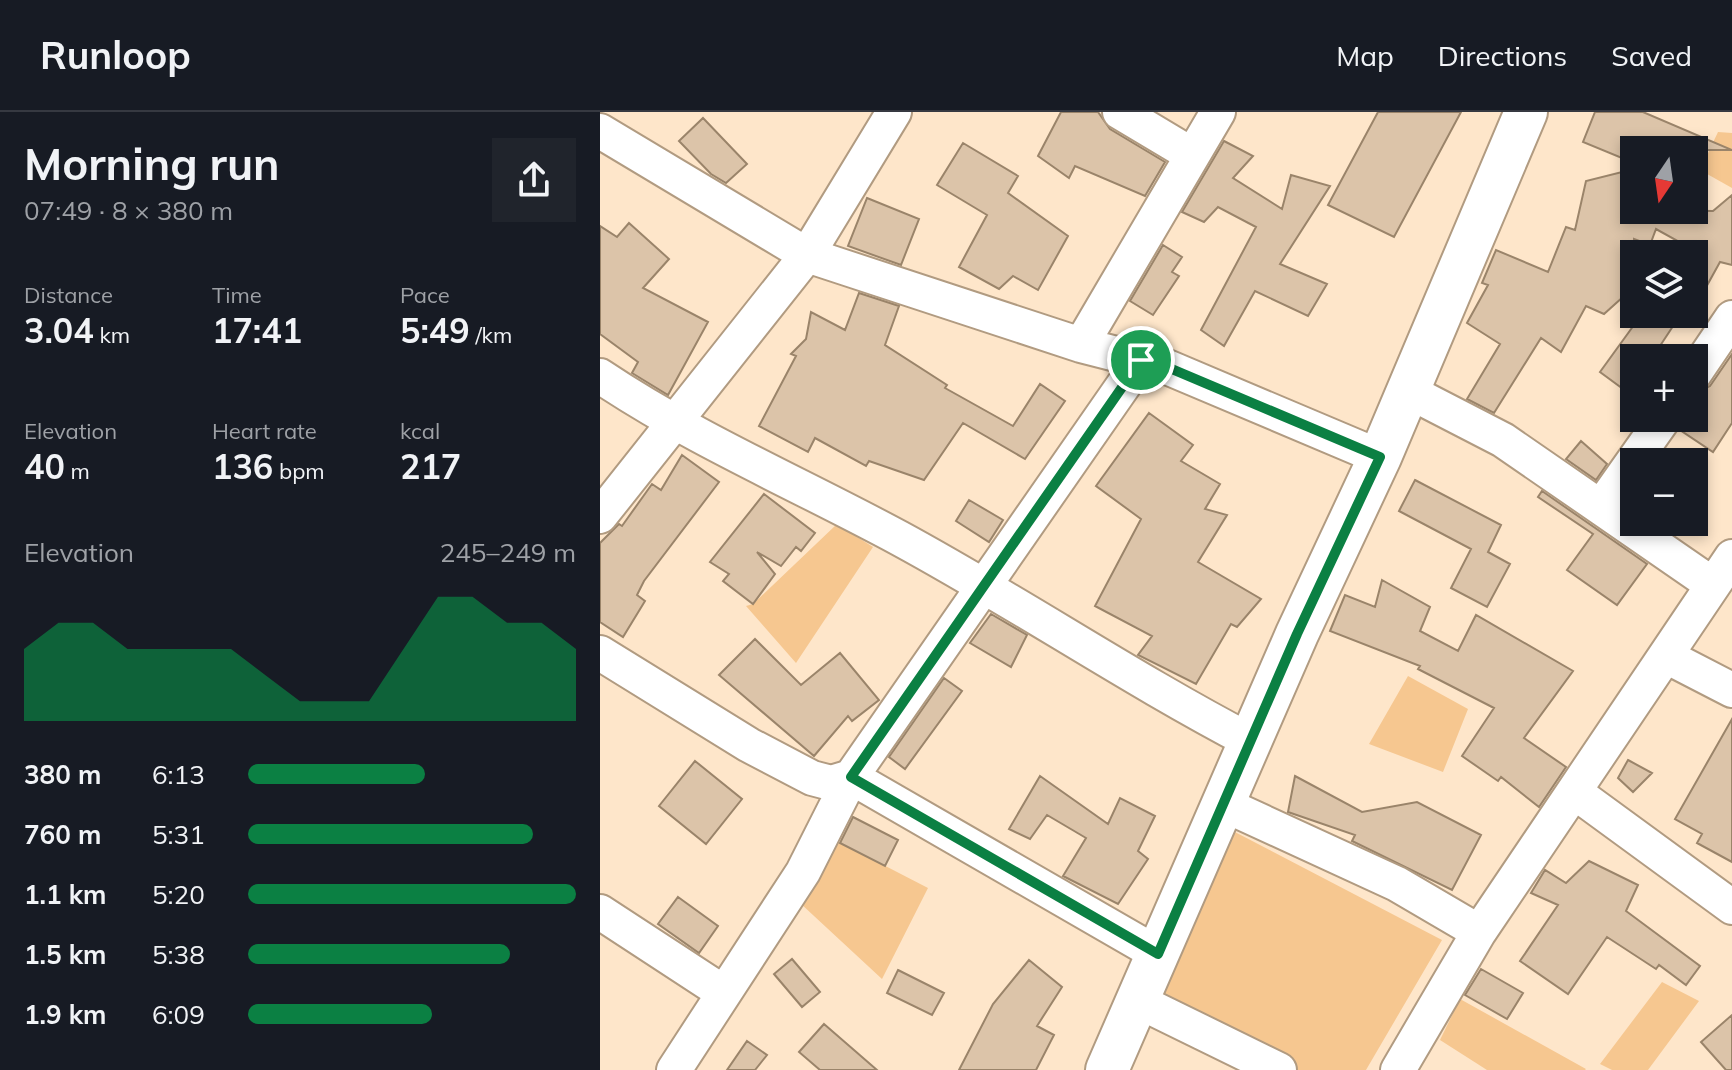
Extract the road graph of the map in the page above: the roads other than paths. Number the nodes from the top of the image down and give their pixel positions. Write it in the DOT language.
graph roads {
  1 [pos="894,112"];
  2 [pos="1120,112"];
  3 [pos="1218,112"];
  4 [pos="1526,112"];
  5 [pos="600,131"];
  6 [pos="1192,155"];
  7 [pos="807,255"];
  8 [pos="1732,318"];
  9 [pos="1081,345"];
  10 [pos="1708,353"];
  11 [pos="1141,360"];
  12 [pos="600,376"];
  13 [pos="1408,391"];
  14 [pos="675,423"];
  15 [pos="1654,432"];
  16 [pos="1380,457"];
  17 [pos="1601,507"];
  18 [pos="600,516"];
  19 [pos="1732,557"];
  20 [pos="1713,585"];
  21 [pos="983,586"];
  22 [pos="600,653"];
  23 [pos="1666,656"];
  24 [pos="1732,690"];
  25 [pos="1252,742"];
  26 [pos="851,777"];
  27 [pos="1576,793"];
  28 [pos="1223,804"];
  29 [pos="1732,907"];
  30 [pos="600,912"];
  31 [pos="1479,932"];
  32 [pos="1158,954"];
  33 [pos="724,993"];
  34 [pos="1138,1001"];
  35 [pos="674,1070"];
  36 [pos="1107,1070"];
  37 [pos="1279,1070"];
  38 [pos="1398,1070"];
  1 -- 7 [label="street"];
  2 -- 6 [label="street"];
  3 -- 6 [label="street"];
  4 -- 13 [label="street"];
  5 -- 7 [label="street"];
  6 -- 9 [label="street"];
  7 -- 9 [label="street"];
  7 -- 14 [label="street"];
  8 -- 10 [label="street"];
  9 -- 11 [label="street"];
  11 -- 16 [label="street"];
  11 -- 21 [label="street"];
  12 -- 14 [label="street"];
  13 -- 16 [label="street"];
  13 -- 17 [label="street"];
  14 -- 18 [label="street"];
  14 -- 21 [label="street"];
  15 -- 17 [label="street"];
  16 -- 25 [label="street"];
  17 -- 20 [label="street"];
  19 -- 20 [label="street"];
  20 -- 23 [label="street"];
  21 -- 25 [label="street"];
  21 -- 26 [label="street"];
  22 -- 26 [label="street"];
  23 -- 24 [label="street"];
  23 -- 27 [label="street"];
  25 -- 28 [label="street"];
  26 -- 32 [label="street"];
  26 -- 33 [label="street"];
  27 -- 29 [label="street"];
  27 -- 31 [label="street"];
  28 -- 31 [label="street"];
  28 -- 32 [label="street"];
  30 -- 33 [label="street"];
  31 -- 38 [label="street"];
  32 -- 34 [label="street"];
  33 -- 35 [label="street"];
  34 -- 36 [label="street"];
  34 -- 37 [label="street"];
}
